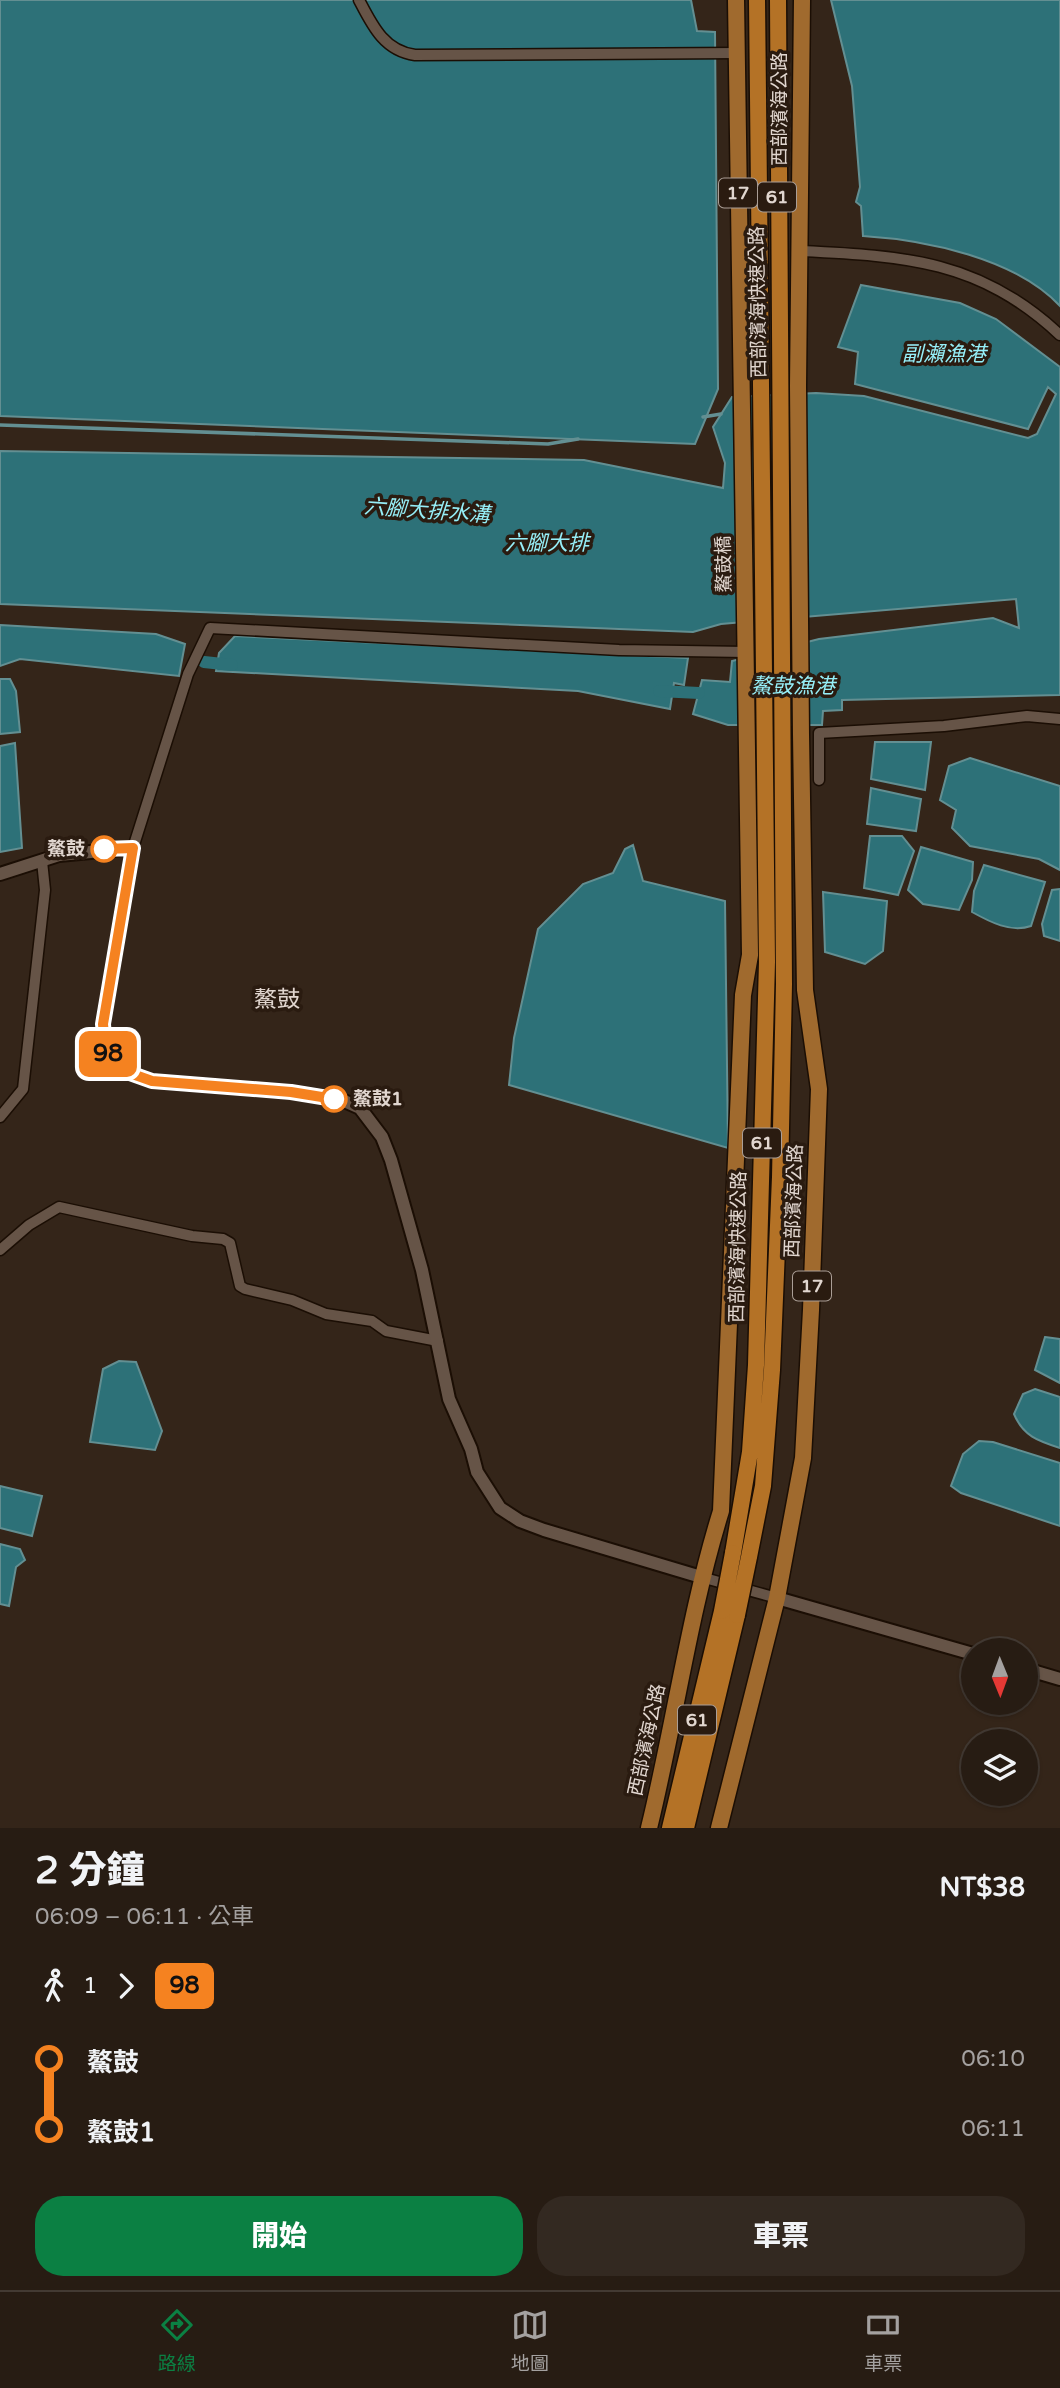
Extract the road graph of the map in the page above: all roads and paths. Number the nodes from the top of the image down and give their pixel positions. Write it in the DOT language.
graph roads {
  1 [pos="736,0"];
  2 [pos="757,0"];
  3 [pos="778,0"];
  4 [pos="802,0"];
  5 [pos="360,3"];
  6 [pos="737,53"];
  7 [pos="801,251"];
  8 [pos="1060,335"];
  9 [pos="761,394"];
  10 [pos="746,652"];
  11 [pos="1060,719"];
  12 [pos="763,731"];
  13 [pos="746,741"];
  14 [pos="819,780"];
  15 [pos="133,848"];
  16 [pos="42,861"];
  17 [pos="0,874"];
  18 [pos="0,1117"];
  19 [pos="0,1250"];
  20 [pos="438,1341"];
  21 [pos="741,1555"];
  22 [pos="701,1577"];
  23 [pos="777,1598"];
  24 [pos="729,1613"];
  25 [pos="961,1651"];
  26 [pos="1038,1673"];
  27 [pos="1060,1679"];
  28 [pos="649,1828"];
  29 [pos="670,1828"];
  30 [pos="686,1828"];
  31 [pos="719,1828"];
  1 -- 6 [label="main road, 17"];
  2 -- 9 [label="highway, 西部濱海快速公路 / 61"];
  3 -- 21 [label="highway, 西部濱海快速公路 / 61"];
  4 -- 7 [label="main road, 西部濱海公路 / 17"];
  5 -- 6 [label="street"];
  6 -- 10 [label="main road, 鰲鼓橋 / 17"];
  7 -- 8 [label="street"];
  7 -- 23 [label="main road, 西部濱海公路 / 17"];
  9 -- 12 [label="highway, 鰲鼓橋 / 61"];
  10 -- 13 [label="main road, 鰲鼓橋 / 17"];
  10 -- 15 [label="street"];
  11 -- 14 [label="street"];
  12 -- 21 [label="highway, 西部濱海快速公路 / 61"];
  13 -- 22 [label="main road, 西部濱海公路 / 17"];
  15 -- 16 [label="street"];
  15 -- 20 [label="street"];
  16 -- 17 [label="street"];
  16 -- 18 [label="street"];
  19 -- 20 [label="street"];
  20 -- 22 [label="street"];
  21 -- 24 [label="highway, 61, bridge"];
  22 -- 23 [label="street"];
  22 -- 28 [label="main road, 西部濱海公路 / 17"];
  23 -- 25 [label="street"];
  23 -- 31 [label="main road, 西部濱海公路 / 17"];
  24 -- 29 [label="highway, 61"];
  24 -- 30 [label="highway, 61"];
  26 -- 27 [label="street"];
}
